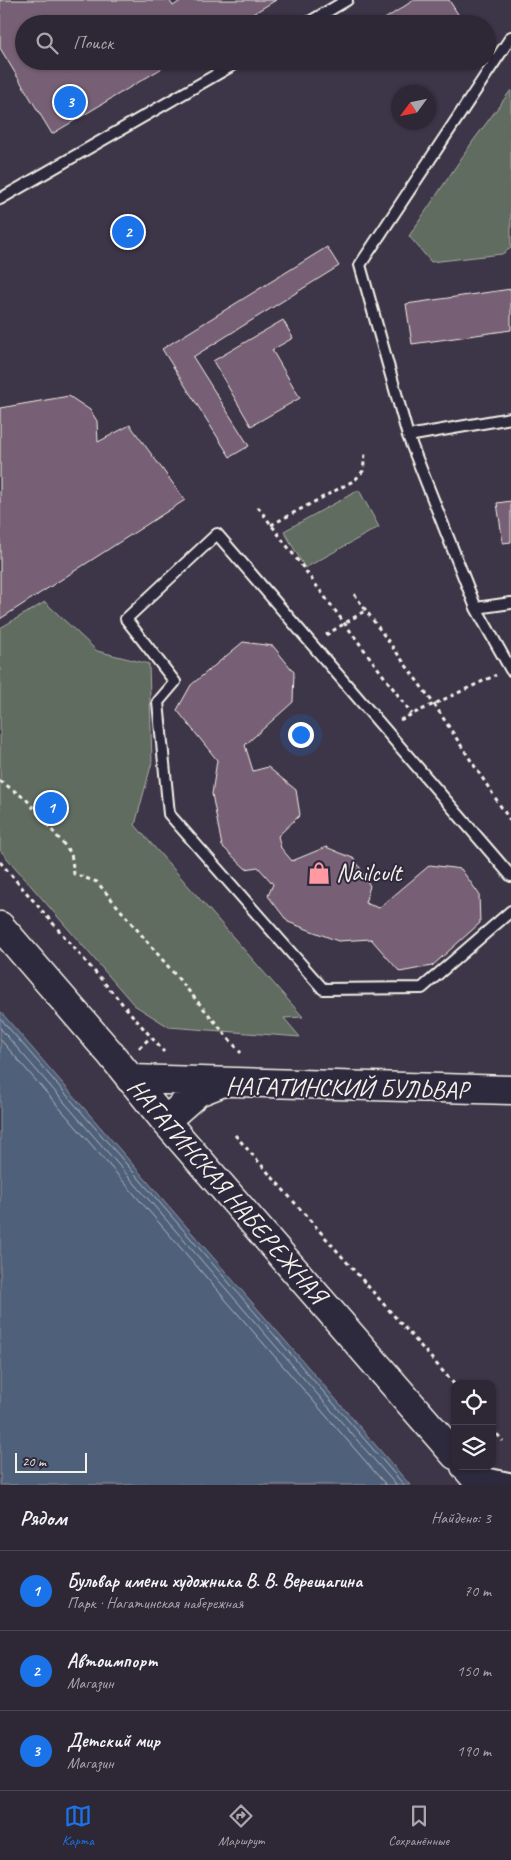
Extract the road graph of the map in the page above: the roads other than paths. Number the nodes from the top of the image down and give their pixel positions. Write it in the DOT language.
graph roads {
  1 [pos="347,0"];
  2 [pos="321,15"];
  3 [pos="511,37"];
  4 [pos="508,47"];
  5 [pos="496,65"];
  6 [pos="224,70"];
  7 [pos="492,70"];
  8 [pos="0,199"];
  9 [pos="511,418"];
  10 [pos="408,436"];
  11 [pos="511,603"];
  12 [pos="476,608"];
  13 [pos="511,669"];
  14 [pos="511,876"];
  15 [pos="511,911"];
  16 [pos="0,926"];
  17 [pos="130,1079"];
  18 [pos="224,1082"];
  19 [pos="511,1090"];
  20 [pos="165,1121"];
  21 [pos="451,1450"];
  22 [pos="473,1476"];
  23 [pos="511,1484"];
  1 -- 2 [label="lane"];
  3 -- 4 [label="lane"];
  4 -- 5 [label="lane"];
  6 -- 8 [label="lane"];
  7 -- 10 [label="lane"];
  9 -- 10 [label="lane"];
  10 -- 12 [label="lane"];
  11 -- 12 [label="lane"];
  12 -- 13 [label="lane"];
  14 -- 15 [label="lane"];
  16 -- 17 [label="main road, НАГАТИНСКАЯ НАБЕРЕЖНАЯ"];
  17 -- 18 [label="main road"];
  17 -- 20 [label="main road, НАГАТИНСКАЯ НАБЕРЕЖНАЯ"];
  18 -- 19 [label="main road, НАГАТИНСКИЙ БУЛЬВАР"];
  18 -- 20 [label="main road, НАГАТИНСКИЙ БУЛЬВАР"];
  20 -- 21 [label="main road, НАГАТИНСКАЯ НАБЕРЕЖНАЯ"];
  22 -- 23 [label="street"];
}
